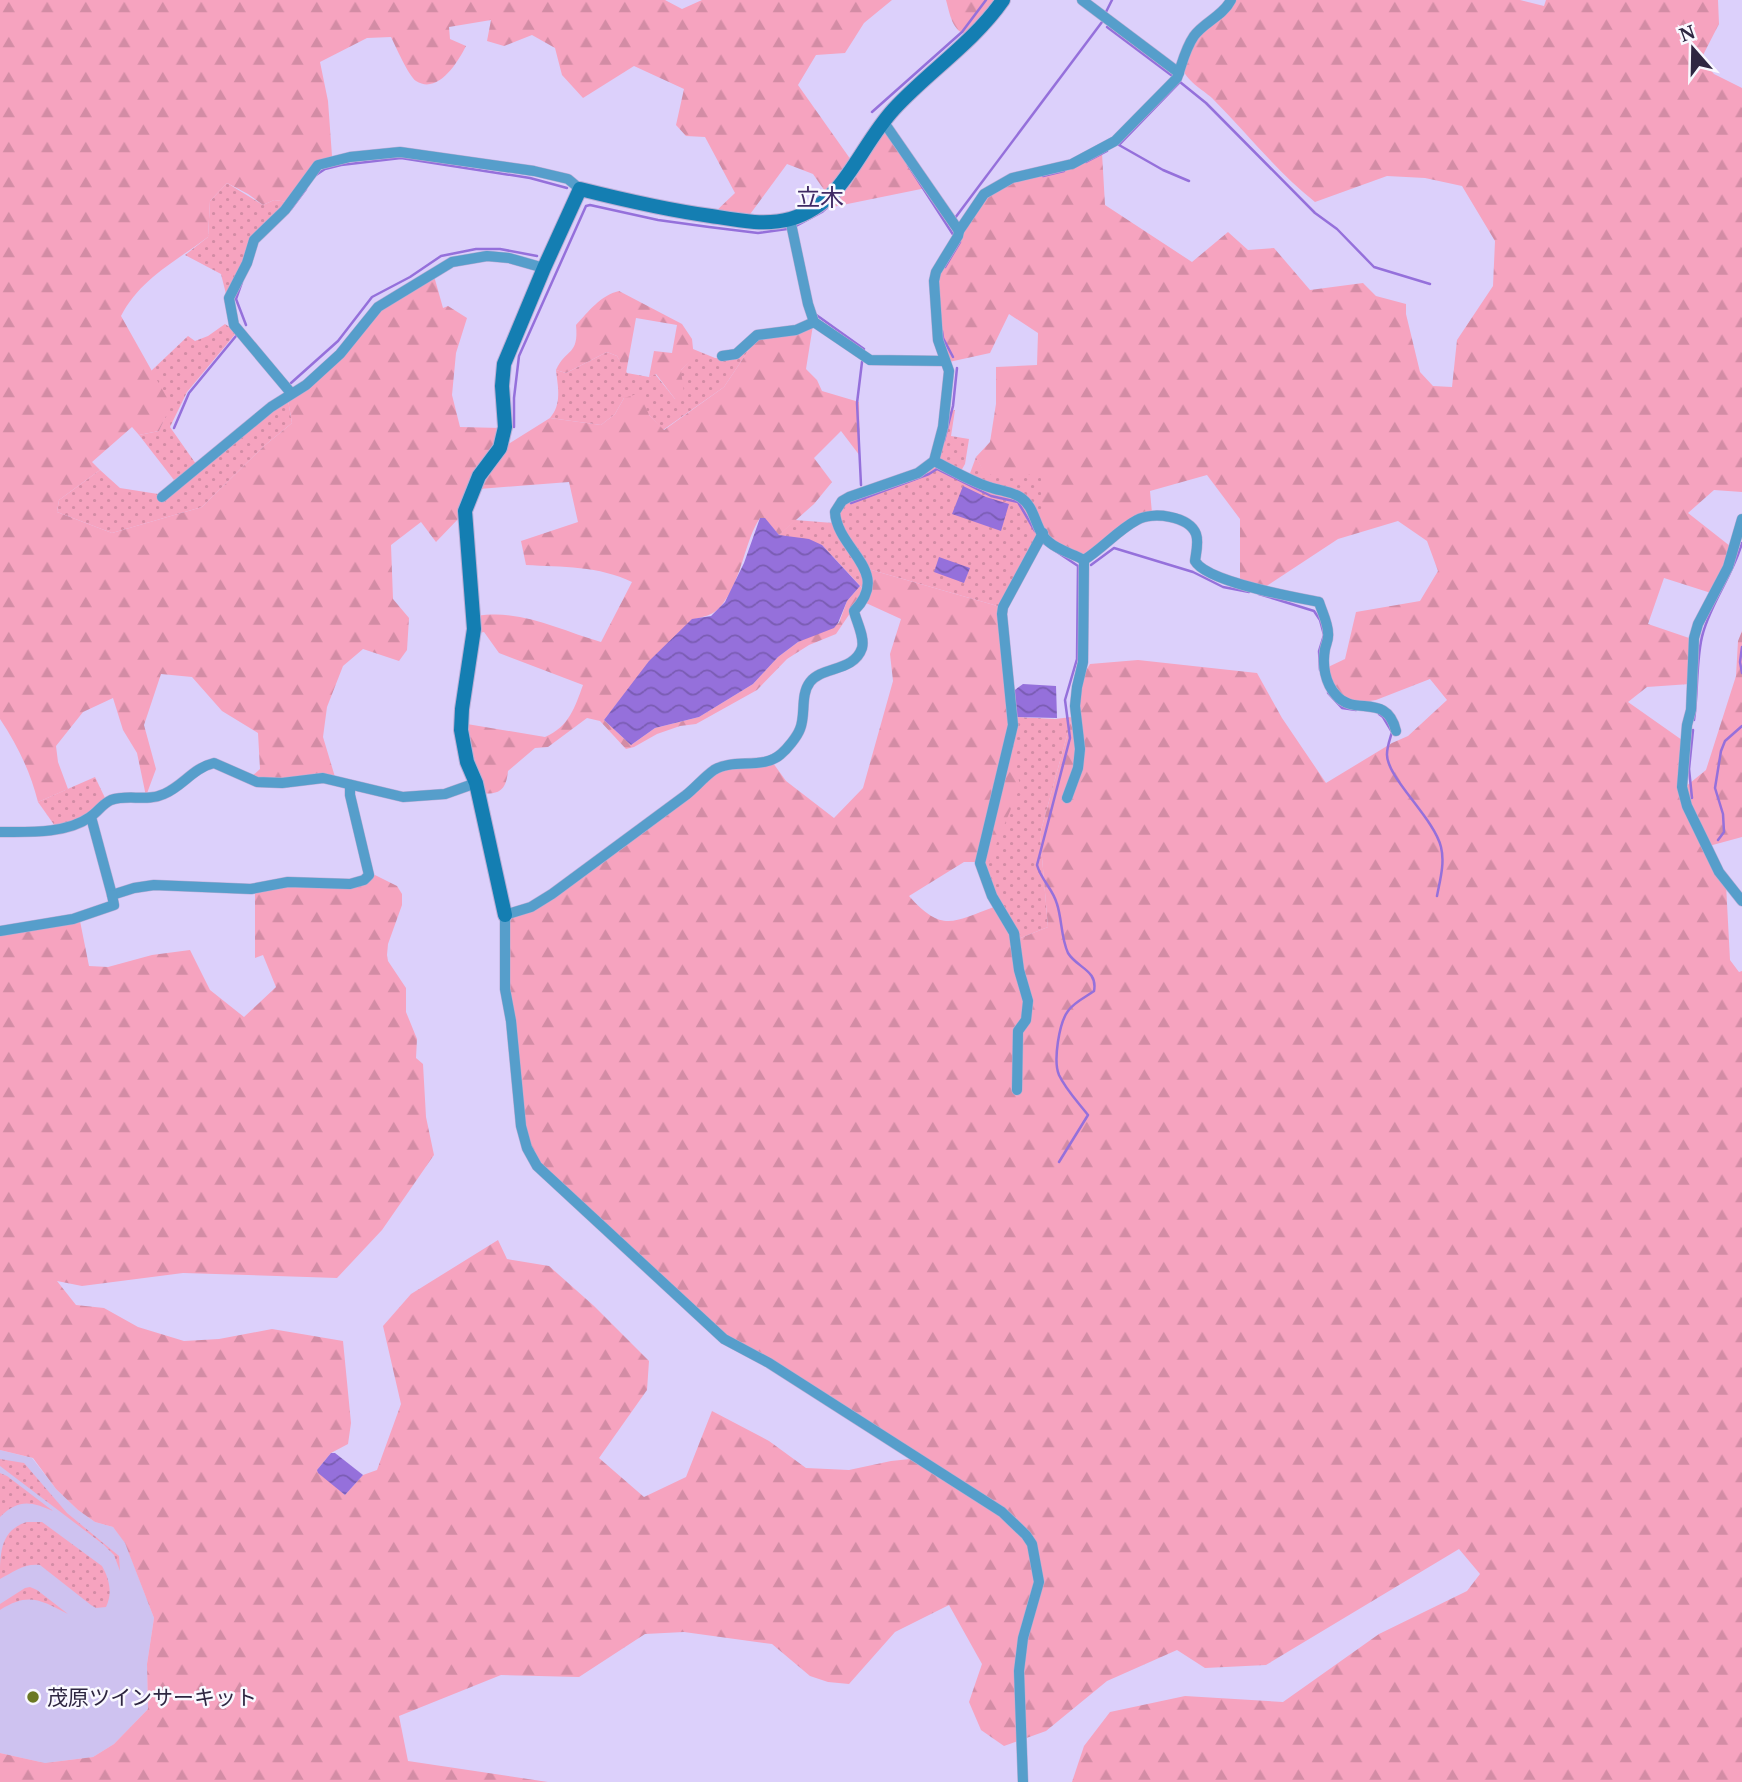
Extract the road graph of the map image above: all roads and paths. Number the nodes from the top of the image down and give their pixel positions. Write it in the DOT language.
graph roads {
  1 [pos="1003,0"];
  2 [pos="1082,0"];
  3 [pos="1231,0"];
  4 [pos="1179,73"];
  5 [pos="883,121"];
  6 [pos="580,189"];
  7 [pos="790,219"];
  8 [pos="957,236"];
  9 [pos="544,268"];
  10 [pos="814,321"];
  11 [pos="722,356"];
  12 [pos="945,361"];
  13 [pos="291,393"];
  14 [pos="934,461"];
  15 [pos="162,497"];
  16 [pos="1742,519"];
  17 [pos="1042,533"];
  18 [pos="1084,559"];
  19 [pos="1395,731"];
  20 [pos="476,783"];
  21 [pos="350,785"];
  22 [pos="1067,798"];
  23 [pos="91,817"];
  24 [pos="0,832"];
  25 [pos="112,895"];
  26 [pos="1742,901"];
  27 [pos="505,915"];
  28 [pos="0,932"];
  29 [pos="1017,1090"];
  30 [pos="1023,1782"];
  1 -- 5 [label="street"];
  2 -- 4 [label="street"];
  3 -- 4 [label="street"];
  4 -- 8 [label="street"];
  5 -- 7 [label="street"];
  5 -- 8 [label="street"];
  6 -- 7 [label="street"];
  6 -- 9 [label="street"];
  6 -- 13 [label="street"];
  7 -- 10 [label="street"];
  8 -- 12 [label="street"];
  9 -- 13 [label="street"];
  9 -- 20 [label="street"];
  10 -- 11 [label="street"];
  10 -- 12 [label="street"];
  12 -- 14 [label="street"];
  13 -- 15 [label="street"];
  14 -- 17 [label="street"];
  14 -- 27 [label="street"];
  16 -- 26 [label="street"];
  17 -- 18 [label="street"];
  17 -- 29 [label="street"];
  18 -- 19 [label="street"];
  18 -- 22 [label="street"];
  20 -- 21 [label="street"];
  20 -- 27 [label="street"];
  21 -- 23 [label="street"];
  21 -- 25 [label="street"];
  23 -- 24 [label="street"];
  23 -- 25 [label="street"];
  25 -- 28 [label="street"];
  27 -- 30 [label="street"];
}
